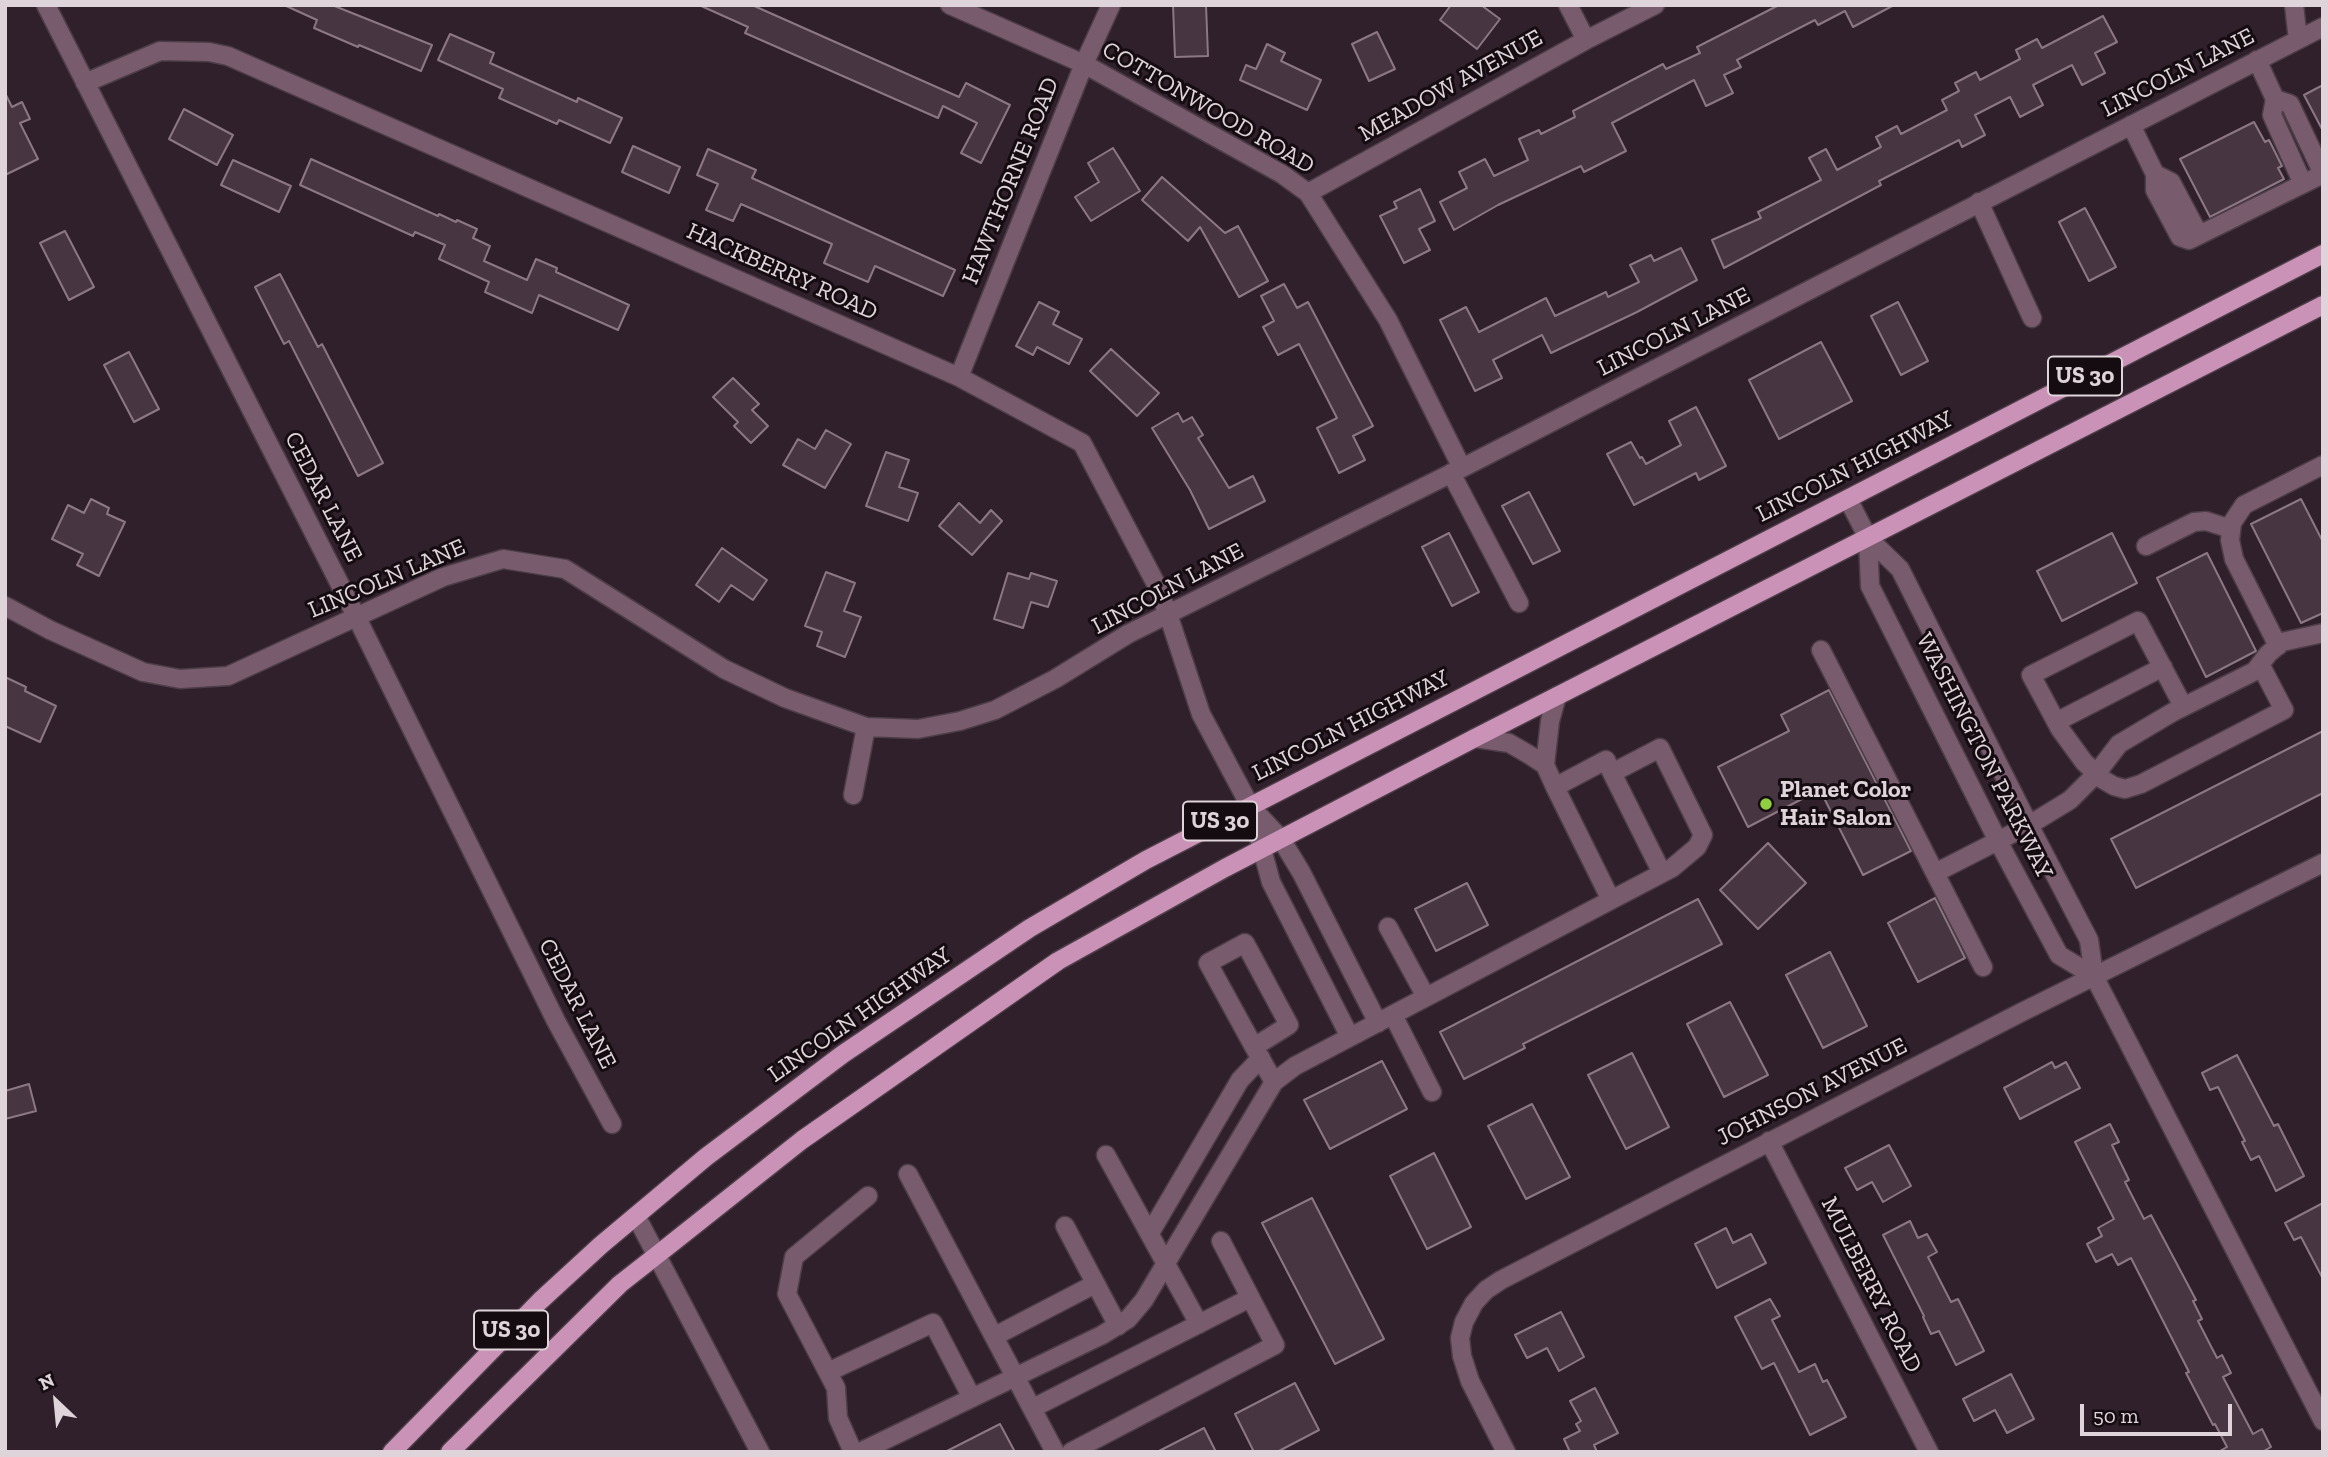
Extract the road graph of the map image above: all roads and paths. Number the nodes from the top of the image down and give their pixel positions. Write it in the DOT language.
graph roads {
  1 [pos="46,5"];
  2 [pos="950,5"];
  3 [pos="1111,5"];
  4 [pos="1568,5"];
  5 [pos="1655,5"];
  6 [pos="2294,5"];
  7 [pos="2323,27"];
  8 [pos="1586,40"];
  9 [pos="2298,40"];
  10 [pos="2257,60"];
  11 [pos="1083,64"];
  12 [pos="85,83"];
  13 [pos="2275,99"];
  14 [pos="2131,125"];
  15 [pos="2323,174"];
  16 [pos="2303,184"];
  17 [pos="1308,193"];
  18 [pos="1979,202"];
  19 [pos="2323,254"];
  20 [pos="2323,305"];
  21 [pos="2032,318"];
  22 [pos="959,377"];
  23 [pos="2322,468"];
  24 [pos="1457,470"];
  25 [pos="1848,499"];
  26 [pos="2231,529"];
  27 [pos="1868,538"];
  28 [pos="2146,546"];
  29 [pos="1519,603"];
  30 [pos="5,606"];
  31 [pos="1168,614"];
  32 [pos="356,616"];
  33 [pos="2323,633"];
  34 [pos="2277,646"];
  35 [pos="1821,650"];
  36 [pos="2260,664"];
  37 [pos="2163,667"];
  38 [pos="1557,696"];
  39 [pos="2183,706"];
  40 [pos="2056,722"];
  41 [pos="866,727"];
  42 [pos="1475,738"];
  43 [pos="1545,765"];
  44 [pos="1612,773"];
  45 [pos="2096,774"];
  46 [pos="1555,787"];
  47 [pos="853,794"];
  48 [pos="1250,806"];
  49 [pos="2029,825"];
  50 [pos="1281,839"];
  51 [pos="1998,841"];
  52 [pos="1262,849"];
  53 [pos="2323,863"];
  54 [pos="1662,873"];
  55 [pos="1935,873"];
  56 [pos="1611,900"];
  57 [pos="1388,927"];
  58 [pos="1983,967"];
  59 [pos="2094,976"];
  60 [pos="1426,998"];
  61 [pos="1385,1019"];
  62 [pos="1350,1037"];
  63 [pos="1257,1053"];
  64 [pos="1273,1082"];
  65 [pos="1432,1092"];
  66 [pos="612,1124"];
  67 [pos="1769,1142"];
  68 [pos="1106,1155"];
  69 [pos="908,1174"];
  70 [pos="868,1196"];
  71 [pos="636,1216"];
  72 [pos="1065,1226"];
  73 [pos="1150,1233"];
  74 [pos="1221,1241"];
  75 [pos="657,1255"];
  76 [pos="1166,1263"];
  77 [pos="1095,1284"];
  78 [pos="1250,1298"];
  79 [pos="1199,1324"];
  80 [pos="1118,1326"];
  81 [pos="995,1336"];
  82 [pos="828,1371"];
  83 [pos="1017,1376"];
  84 [pos="972,1398"];
  85 [pos="1033,1408"];
  86 [pos="2323,1421"];
  87 [pos="392,1452"];
  88 [pos="450,1452"];
  89 [pos="761,1452"];
  90 [pos="853,1452"];
  91 [pos="860,1452"];
  92 [pos="1055,1452"];
  93 [pos="1071,1452"];
  94 [pos="1506,1452"];
  95 [pos="1929,1452"];
  1 -- 12 [label="street, CEDAR LANE"];
  2 -- 11 [label="street, COTTONWOOD ROAD"];
  3 -- 11 [label="street, HAWTHORNE ROAD"];
  4 -- 8 [label="street"];
  5 -- 8 [label="street, MEADOW AVENUE"];
  6 -- 9 [label="street"];
  7 -- 9 [label="street, LINCOLN LANE"];
  8 -- 17 [label="street, MEADOW AVENUE"];
  9 -- 10 [label="street, LINCOLN LANE"];
  10 -- 13 [label="street"];
  10 -- 14 [label="street, LINCOLN LANE"];
  11 -- 17 [label="street, COTTONWOOD ROAD"];
  11 -- 22 [label="street, HAWTHORNE ROAD"];
  12 -- 22 [label="street, HACKBERRY ROAD"];
  12 -- 32 [label="street, CEDAR LANE"];
  13 -- 15 [label="street"];
  13 -- 16 [label="street"];
  14 -- 16 [label="street"];
  14 -- 18 [label="street, LINCOLN LANE"];
  15 -- 16 [label="street"];
  17 -- 24 [label="street, COTTONWOOD ROAD"];
  18 -- 21 [label="street"];
  18 -- 24 [label="street, LINCOLN LANE"];
  19 -- 25 [label="main road, LINCOLN HIGHWAY / US 30"];
  20 -- 27 [label="main road, US 30"];
  22 -- 31 [label="street, HACKBERRY ROAD"];
  23 -- 26 [label="street"];
  24 -- 29 [label="street, COTTONWOOD ROAD"];
  24 -- 31 [label="street, LINCOLN LANE"];
  25 -- 27 [label="street, WASHINGTON PARKWAY"];
  25 -- 48 [label="main road, LINCOLN HIGHWAY / US 30"];
  26 -- 28 [label="street"];
  26 -- 34 [label="street"];
  27 -- 38 [label="main road, US 30"];
  27 -- 49 [label="street, WASHINGTON PARKWAY"];
  27 -- 51 [label="street, WASHINGTON PARKWAY"];
  30 -- 32 [label="street, LINCOLN LANE"];
  31 -- 41 [label="street, LINCOLN LANE"];
  31 -- 48 [label="street, HACKBERRY ROAD"];
  32 -- 41 [label="street, LINCOLN LANE"];
  32 -- 66 [label="street, CEDAR LANE"];
  33 -- 34 [label="street"];
  34 -- 36 [label="street"];
  35 -- 55 [label="street"];
  36 -- 39 [label="street"];
  36 -- 45 [label="street"];
  37 -- 39 [label="street"];
  37 -- 40 [label="street"];
  37 -- 40 [label="street"];
  38 -- 42 [label="main road, US 30"];
  38 -- 43 [label="street"];
  39 -- 45 [label="street"];
  40 -- 45 [label="street"];
  41 -- 47 [label="street"];
  42 -- 43 [label="street"];
  42 -- 50 [label="main road, US 30"];
  43 -- 46 [label="street"];
  44 -- 46 [label="street"];
  44 -- 54 [label="street"];
  44 -- 54 [label="street"];
  45 -- 49 [label="street"];
  46 -- 56 [label="street"];
  48 -- 50 [label="street"];
  48 -- 52 [label="street"];
  48 -- 71 [label="main road, LINCOLN HIGHWAY / US 30"];
  49 -- 51 [label="street"];
  49 -- 59 [label="street, WASHINGTON PARKWAY"];
  50 -- 52 [label="main road, US 30"];
  50 -- 61 [label="street"];
  51 -- 55 [label="street"];
  51 -- 59 [label="street, WASHINGTON PARKWAY"];
  52 -- 62 [label="street"];
  52 -- 75 [label="main road, US 30"];
  53 -- 59 [label="street, JOHNSON AVENUE"];
  54 -- 56 [label="street"];
  55 -- 58 [label="street"];
  56 -- 60 [label="street"];
  57 -- 60 [label="street"];
  59 -- 67 [label="street, JOHNSON AVENUE"];
  59 -- 86 [label="street, WASHINGTON PARKWAY"];
  60 -- 61 [label="street"];
  61 -- 62 [label="street"];
  61 -- 65 [label="street"];
  62 -- 64 [label="street"];
  63 -- 63 [label="street"];
  63 -- 64 [label="street"];
  63 -- 73 [label="street"];
  64 -- 76 [label="street"];
  67 -- 94 [label="street, JOHNSON AVENUE"];
  67 -- 95 [label="street, MULBERRY ROAD"];
  68 -- 73 [label="street"];
  69 -- 81 [label="street"];
  70 -- 82 [label="street"];
  71 -- 75 [label="street"];
  71 -- 87 [label="main road, LINCOLN HIGHWAY / US 30"];
  72 -- 77 [label="street"];
  73 -- 76 [label="street"];
  74 -- 78 [label="street"];
  75 -- 88 [label="main road, US 30"];
  75 -- 89 [label="street"];
  76 -- 79 [label="street"];
  76 -- 80 [label="street"];
  77 -- 80 [label="street"];
  77 -- 81 [label="street"];
  78 -- 79 [label="street"];
  78 -- 93 [label="street"];
  79 -- 85 [label="street"];
  80 -- 83 [label="street"];
  81 -- 83 [label="street"];
  82 -- 84 [label="street"];
  82 -- 90 [label="street"];
  83 -- 84 [label="street"];
  83 -- 85 [label="street"];
  84 -- 91 [label="street"];
  85 -- 92 [label="street"];
}
